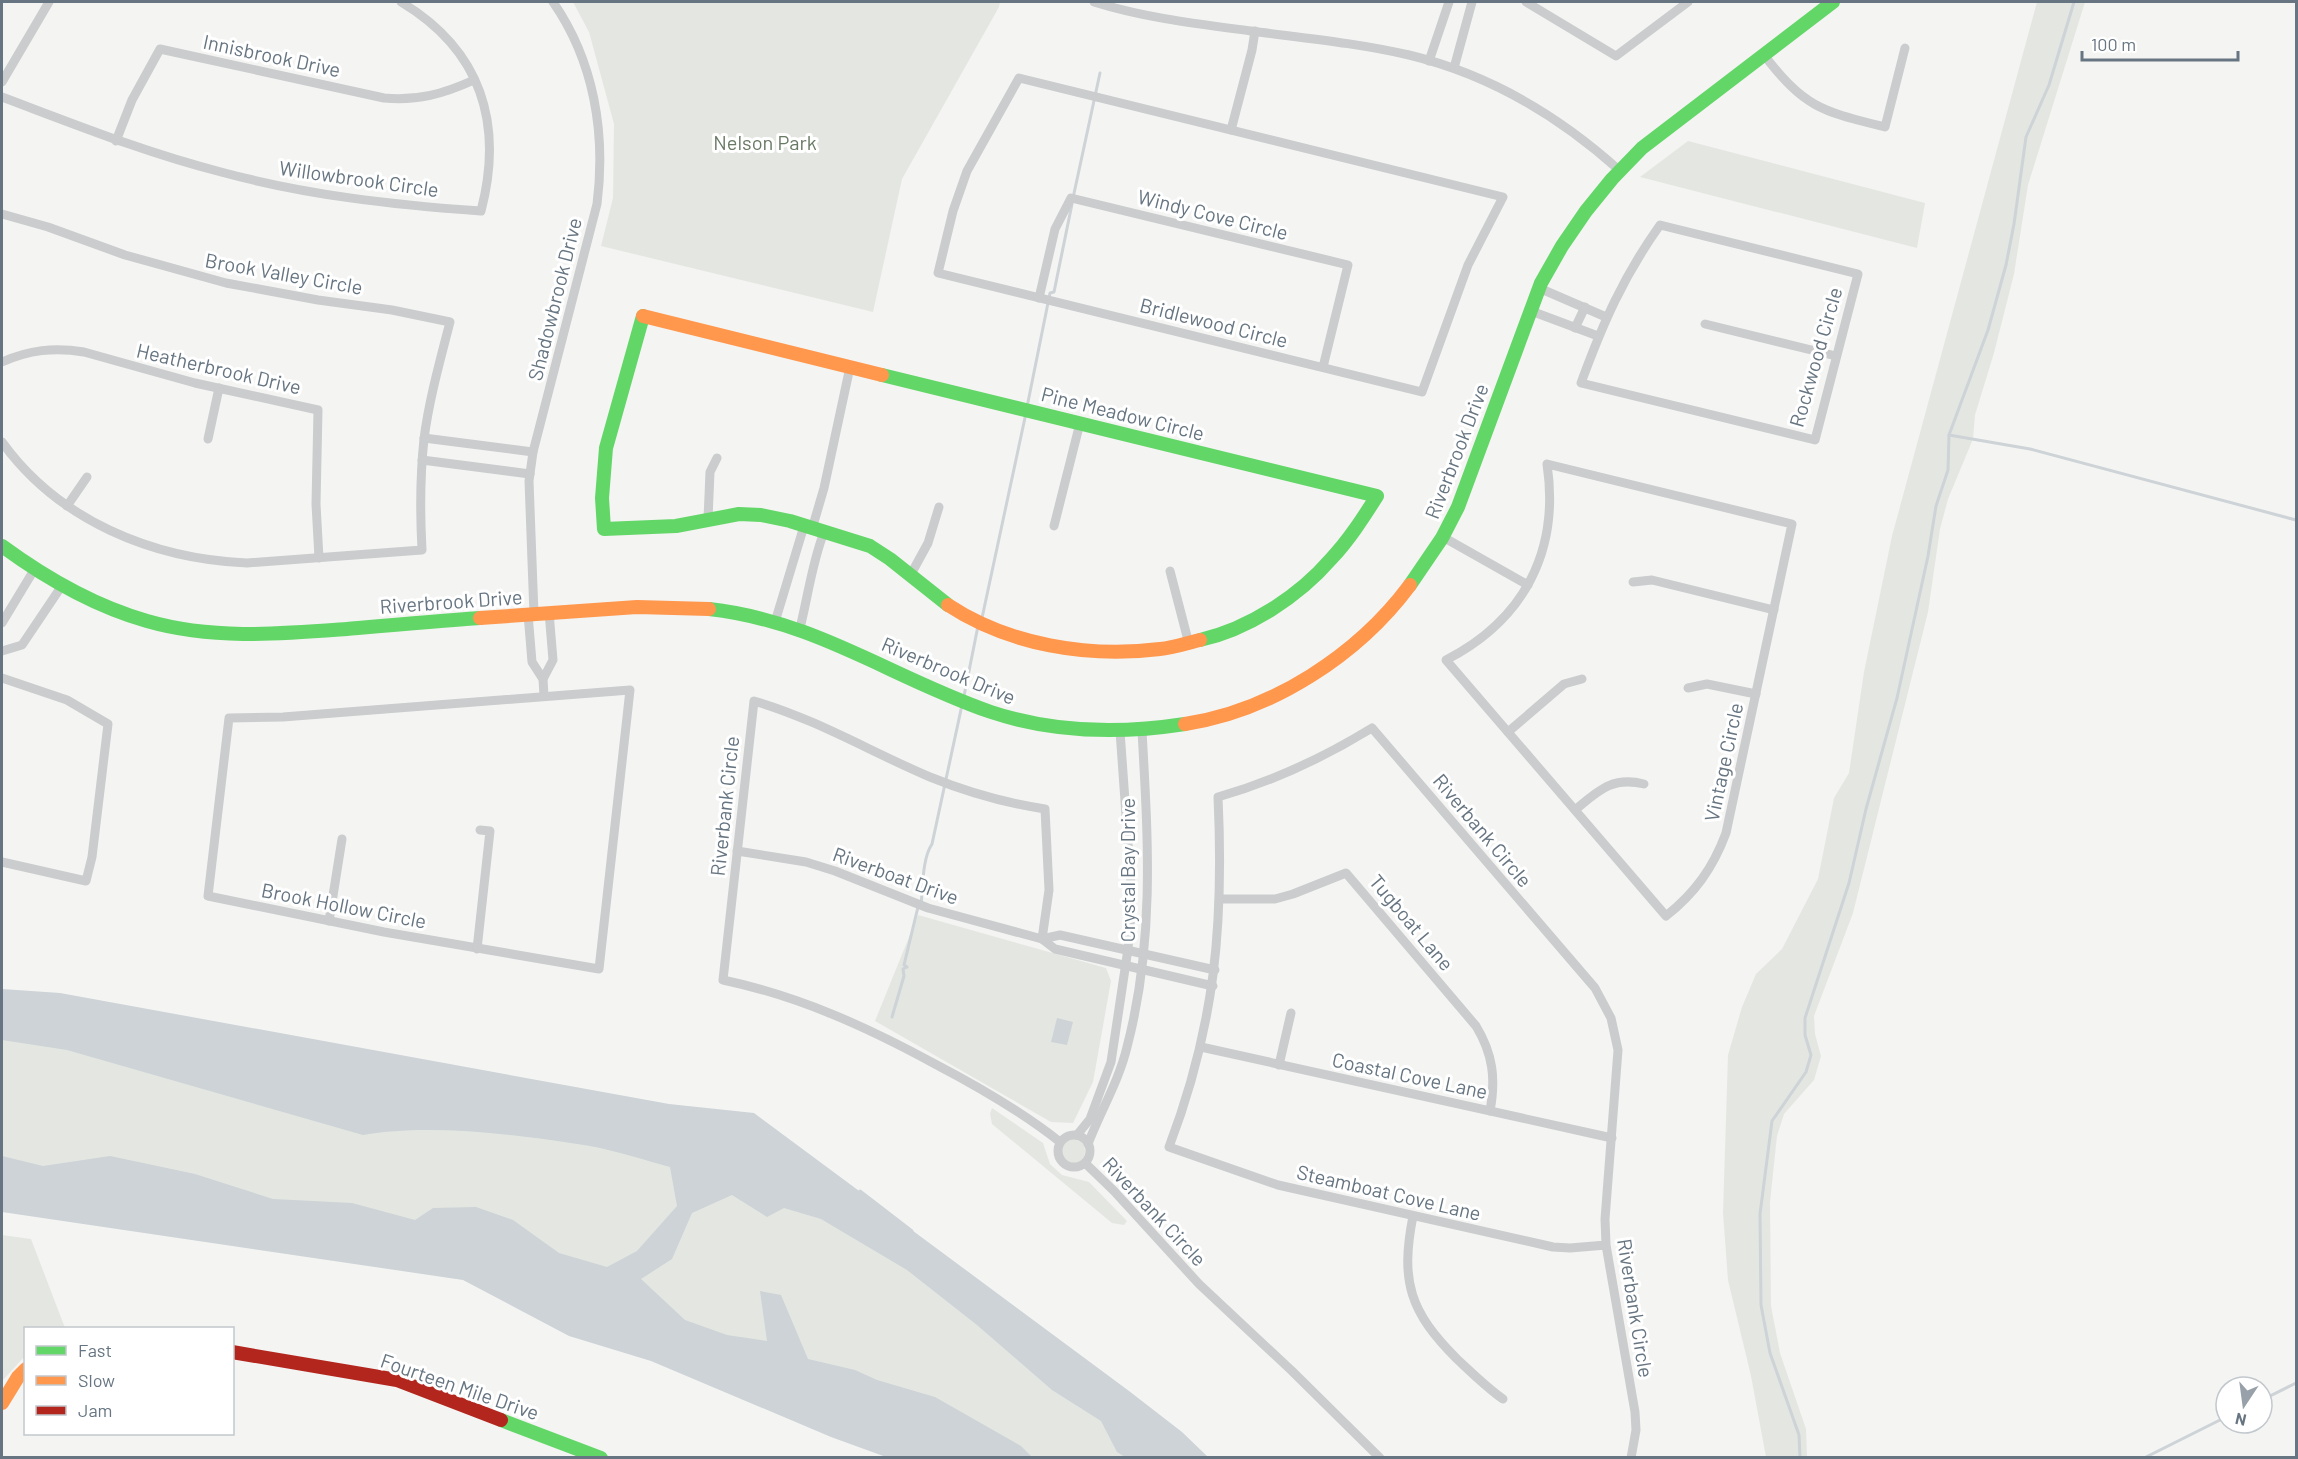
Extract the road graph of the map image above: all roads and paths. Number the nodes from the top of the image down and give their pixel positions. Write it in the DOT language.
graph roads {
  1 [pos="49,2"];
  2 [pos="401,2"];
  3 [pos="554,2"];
  4 [pos="1094,2"];
  5 [pos="1449,2"];
  6 [pos="1472,2"];
  7 [pos="1526,2"];
  8 [pos="1688,2"];
  9 [pos="1833,2"];
  10 [pos="1255,31"];
  11 [pos="1905,48"];
  12 [pos="1764,55"];
  13 [pos="1429,61"];
  14 [pos="1454,68"];
  15 [pos="474,80"];
  16 [pos="2,82"];
  17 [pos="2,97"];
  18 [pos="1231,130"];
  19 [pos="116,141"];
  20 [pos="1619,170"];
  21 [pos="2,214"];
  22 [pos="1539,288"];
  23 [pos="1039,298"];
  24 [pos="1585,308"];
  25 [pos="1531,311"];
  26 [pos="1606,317"];
  27 [pos="1705,324"];
  28 [pos="1575,328"];
  29 [pos="1598,336"];
  30 [pos="1836,356"];
  31 [pos="2,362"];
  32 [pos="850,366"];
  33 [pos="1323,367"];
  34 [pos="219,388"];
  35 [pos="1080,423"];
  36 [pos="424,438"];
  37 [pos="208,439"];
  38 [pos="2,442"];
  39 [pos="533,452"];
  40 [pos="717,458"];
  41 [pos="422,460"];
  42 [pos="530,474"];
  43 [pos="87,477"];
  44 [pos="67,506"];
  45 [pos="939,507"];
  46 [pos="708,519"];
  47 [pos="1054,526"];
  48 [pos="813,529"];
  49 [pos="1443,537"];
  50 [pos="2,546"];
  51 [pos="795,555"];
  52 [pos="318,558"];
  53 [pos="814,561"];
  54 [pos="34,570"];
  55 [pos="1170,571"];
  56 [pos="910,576"];
  57 [pos="1633,582"];
  58 [pos="1528,585"];
  59 [pos="60,587"];
  60 [pos="1774,610"];
  61 [pos="549,612"];
  62 [pos="531,614"];
  63 [pos="775,622"];
  64 [pos="2,623"];
  65 [pos="800,628"];
  66 [pos="1189,644"];
  67 [pos="2,651"];
  68 [pos="2,678"];
  69 [pos="543,679"];
  70 [pos="1582,679"];
  71 [pos="1688,688"];
  72 [pos="1756,694"];
  73 [pos="544,696"];
  74 [pos="1120,731"];
  75 [pos="1142,731"];
  76 [pos="1508,732"];
  77 [pos="1644,784"];
  78 [pos="1575,810"];
  79 [pos="480,830"];
  80 [pos="342,839"];
  81 [pos="737,851"];
  82 [pos="2,862"];
  83 [pos="1221,899"];
  84 [pos="329,921"];
  85 [pos="1041,939"];
  86 [pos="477,949"];
  87 [pos="1128,949"];
  88 [pos="1145,953"];
  89 [pos="1125,966"];
  90 [pos="1143,969"];
  91 [pos="1215,970"];
  92 [pos="1213,986"];
  93 [pos="1291,1013"];
  94 [pos="1201,1047"];
  95 [pos="1280,1065"];
  96 [pos="1490,1111"];
  97 [pos="1077,1135"];
  98 [pos="1612,1138"];
  99 [pos="1060,1142"];
  100 [pos="1088,1144"];
  101 [pos="1169,1147"];
  102 [pos="1085,1163"];
  103 [pos="1413,1216"];
  104 [pos="1606,1245"];
  105 [pos="234,1352"];
  106 [pos="24,1371"];
  107 [pos="1503,1399"];
  108 [pos="2,1403"];
  109 [pos="601,1458"];
  110 [pos="1380,1458"];
  111 [pos="1631,1458"];
  1 -- 16 [label="street"];
  2 -- 15 [label="street, Willowbrook Circle"];
  3 -- 39 [label="street, Shadowbrook Drive"];
  4 -- 10 [label="street"];
  5 -- 13 [label="street"];
  6 -- 14 [label="street"];
  7 -- 8 [label="street"];
  9 -- 12 [label="street, Riverbrook Drive"];
  10 -- 13 [label="street"];
  10 -- 18 [label="street"];
  11 -- 12 [label="street"];
  12 -- 20 [label="street, Riverbrook Drive"];
  13 -- 14 [label="street"];
  14 -- 20 [label="street"];
  15 -- 19 [label="street, Innisbrook Drive"];
  15 -- 19 [label="street, Willowbrook Circle"];
  17 -- 19 [label="street, Willowbrook Circle"];
  18 -- 23 [label="street, Bridlewood Circle"];
  18 -- 33 [label="street, Bridlewood Circle"];
  20 -- 22 [label="street, Riverbrook Drive"];
  21 -- 36 [label="street, Brook Valley Circle"];
  22 -- 24 [label="street"];
  22 -- 25 [label="street, Riverbrook Drive"];
  23 -- 33 [label="street, Bridlewood Circle"];
  23 -- 33 [label="street, Windy Cove Circle"];
  24 -- 26 [label="street"];
  24 -- 28 [label="street"];
  25 -- 28 [label="street"];
  25 -- 49 [label="street, Riverbrook Drive"];
  26 -- 29 [label="street, Rockwood Circle"];
  26 -- 30 [label="street, Rockwood Circle"];
  27 -- 30 [label="street"];
  28 -- 29 [label="street"];
  29 -- 30 [label="street, Rockwood Circle"];
  31 -- 34 [label="street, Heatherbrook Drive"];
  32 -- 35 [label="street, Pine Meadow Circle"];
  32 -- 46 [label="street, Pine Meadow Circle"];
  32 -- 48 [label="street"];
  34 -- 37 [label="street"];
  34 -- 52 [label="street, Heatherbrook Drive"];
  35 -- 47 [label="street"];
  35 -- 66 [label="street, Pine Meadow Circle"];
  36 -- 39 [label="street"];
  36 -- 41 [label="street, Brook Valley Circle"];
  38 -- 44 [label="street, Brook Valley Circle"];
  39 -- 42 [label="street, Shadowbrook Drive"];
  40 -- 46 [label="street"];
  41 -- 42 [label="street"];
  41 -- 52 [label="street, Brook Valley Circle"];
  42 -- 62 [label="street, Shadowbrook Drive"];
  43 -- 44 [label="street"];
  44 -- 52 [label="street, Brook Valley Circle"];
  45 -- 56 [label="street"];
  46 -- 48 [label="street, Pine Meadow Circle"];
  48 -- 51 [label="street"];
  48 -- 53 [label="street"];
  48 -- 56 [label="street, Pine Meadow Circle"];
  49 -- 58 [label="street"];
  49 -- 75 [label="street, Riverbrook Drive"];
  50 -- 54 [label="street, Riverbrook Drive"];
  51 -- 53 [label="street"];
  51 -- 63 [label="street"];
  53 -- 65 [label="street"];
  54 -- 59 [label="street, Riverbrook Drive"];
  54 -- 64 [label="street"];
  55 -- 66 [label="street"];
  56 -- 66 [label="street, Pine Meadow Circle"];
  57 -- 60 [label="street"];
  58 -- 60 [label="street, Vintage Circle"];
  58 -- 76 [label="street, Vintage Circle"];
  59 -- 62 [label="street, Riverbrook Drive"];
  59 -- 67 [label="street"];
  60 -- 72 [label="street, Vintage Circle"];
  61 -- 62 [label="street, Riverbrook Drive"];
  61 -- 63 [label="street, Riverbrook Drive"];
  61 -- 69 [label="street"];
  62 -- 69 [label="street"];
  63 -- 65 [label="street, Riverbrook Drive"];
  65 -- 74 [label="street, Riverbrook Drive"];
  68 -- 82 [label="street"];
  69 -- 73 [label="street"];
  70 -- 76 [label="street"];
  71 -- 72 [label="street"];
  72 -- 78 [label="street, Vintage Circle"];
  73 -- 84 [label="street, Brook Hollow Circle"];
  73 -- 86 [label="street, Brook Hollow Circle"];
  74 -- 75 [label="street, Riverbrook Drive"];
  74 -- 87 [label="street, Crystal Bay Drive"];
  75 -- 88 [label="street, Crystal Bay Drive"];
  76 -- 78 [label="street, Vintage Circle"];
  77 -- 78 [label="street"];
  79 -- 86 [label="street"];
  80 -- 84 [label="street"];
  81 -- 85 [label="street, Riverboat Drive"];
  81 -- 85 [label="street, Riverbank Circle"];
  81 -- 99 [label="street, Riverbank Circle"];
  83 -- 91 [label="street, Riverbank Circle"];
  83 -- 96 [label="street, Tugboat Lane"];
  83 -- 98 [label="street, Riverbank Circle"];
  84 -- 86 [label="street, Brook Hollow Circle"];
  85 -- 87 [label="street"];
  85 -- 89 [label="street"];
  87 -- 88 [label="street"];
  87 -- 89 [label="street, Crystal Bay Drive"];
  88 -- 90 [label="street, Crystal Bay Drive"];
  88 -- 91 [label="street"];
  89 -- 90 [label="street"];
  89 -- 97 [label="street, Crystal Bay Drive"];
  90 -- 92 [label="street"];
  90 -- 100 [label="street, Crystal Bay Drive"];
  91 -- 92 [label="street, Riverbank Circle"];
  92 -- 94 [label="street, Riverbank Circle"];
  93 -- 95 [label="street"];
  94 -- 95 [label="street, Coastal Cove Lane"];
  94 -- 101 [label="street, Riverbank Circle"];
  95 -- 96 [label="street, Coastal Cove Lane"];
  96 -- 98 [label="street, Coastal Cove Lane"];
  97 -- 99 [label="street"];
  97 -- 100 [label="street"];
  98 -- 104 [label="street, Riverbank Circle"];
  99 -- 102 [label="street"];
  100 -- 102 [label="street"];
  101 -- 103 [label="street, Steamboat Cove Lane"];
  102 -- 110 [label="street, Riverbank Circle"];
  103 -- 104 [label="street, Steamboat Cove Lane"];
  103 -- 107 [label="street"];
  104 -- 111 [label="street, Riverbank Circle"];
  105 -- 109 [label="street, Fourteen Mile Drive"];
  106 -- 108 [label="street"];
}
